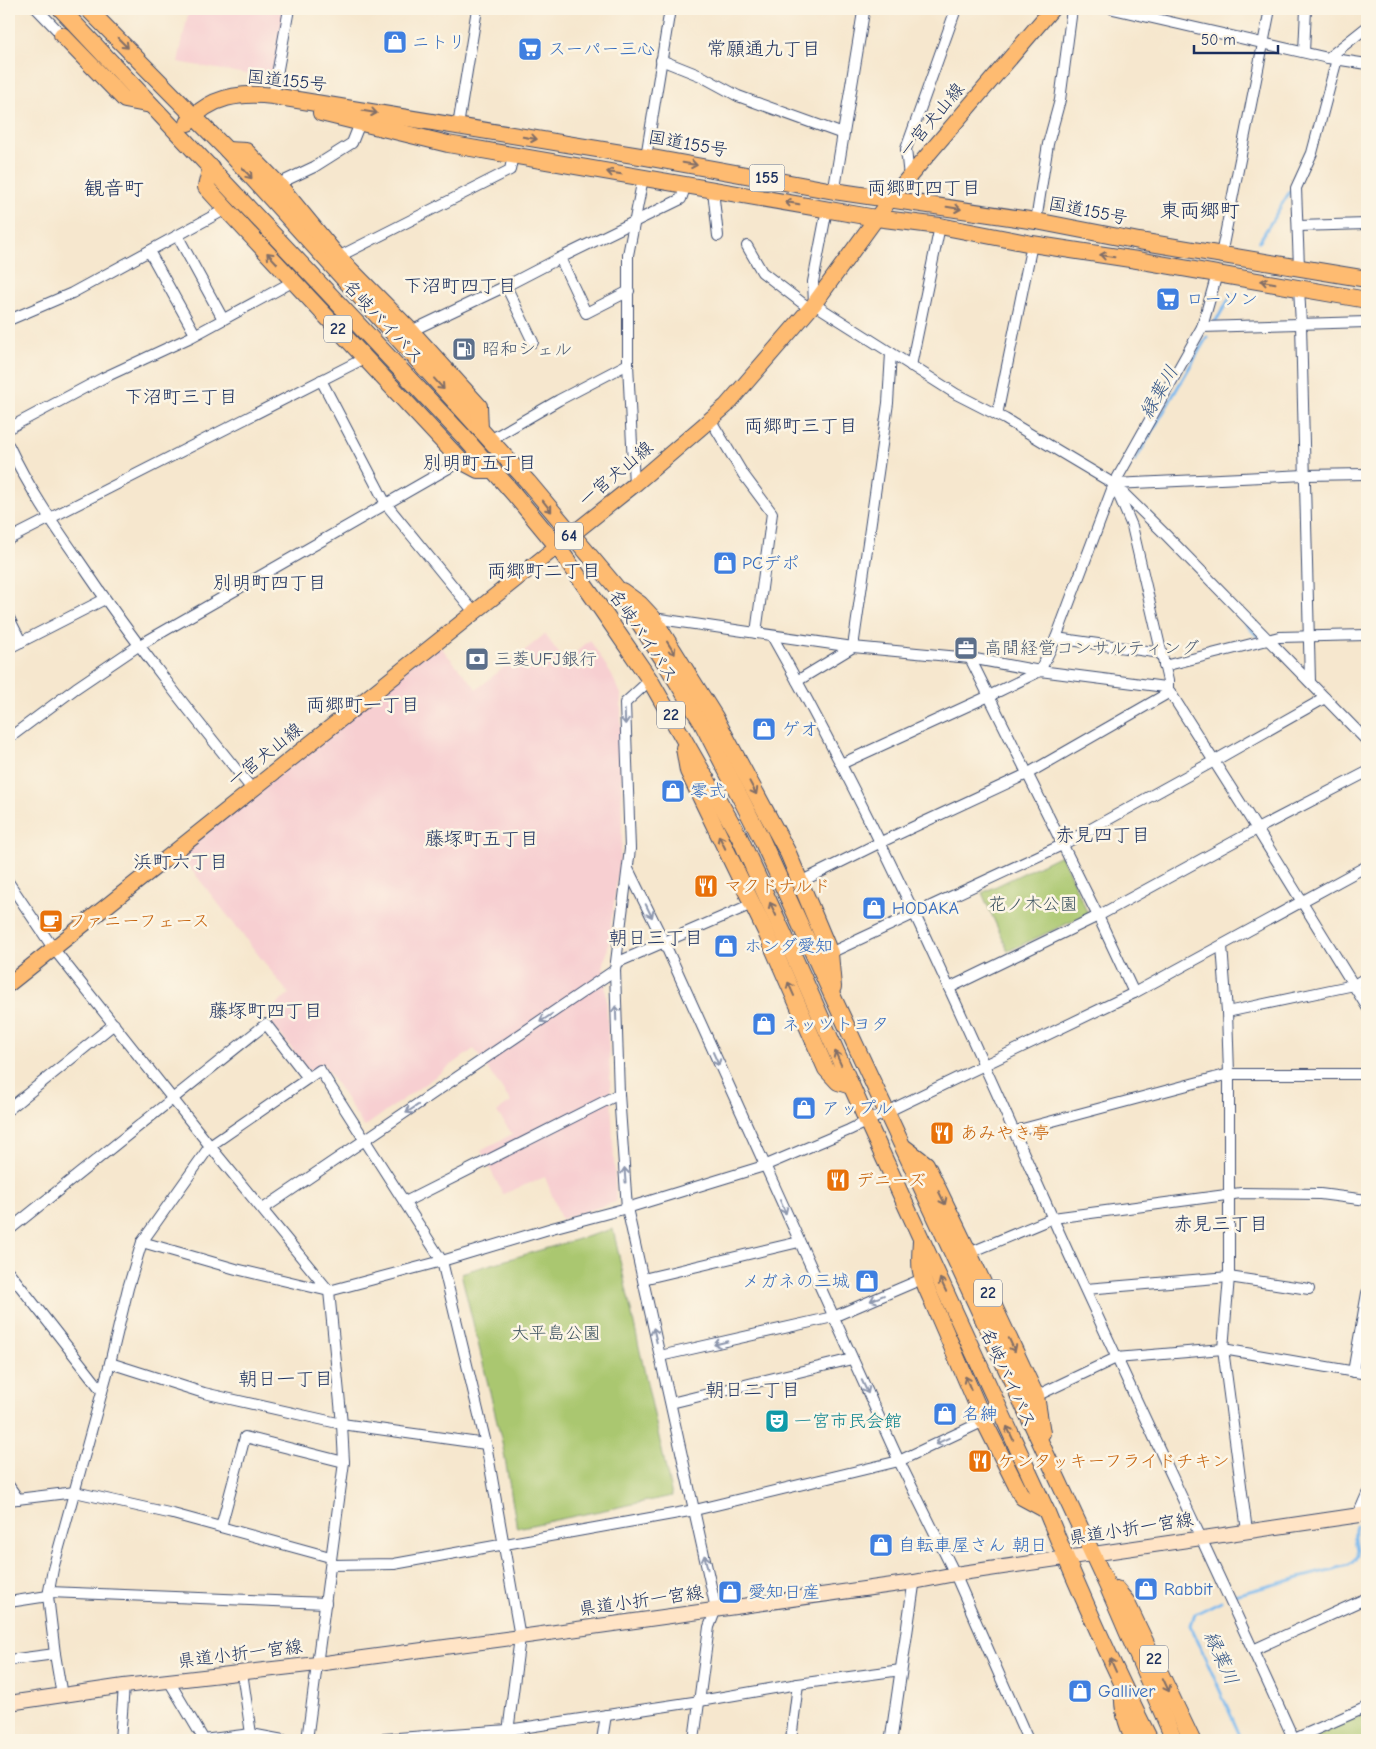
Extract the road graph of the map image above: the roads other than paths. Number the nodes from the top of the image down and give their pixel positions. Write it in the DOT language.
graph roads {
  1 [pos="37,9"];
  2 [pos="289,9"];
  3 [pos="478,9"];
  4 [pos="670,9"];
  5 [pos="864,9"];
  6 [pos="956,9"];
  7 [pos="1052,9"];
  8 [pos="1072,9"];
  9 [pos="1113,9"];
  10 [pos="1270,9"];
  11 [pos="1306,9"];
  12 [pos="63,10"];
  13 [pos="93,11"];
  14 [pos="1367,27"];
  15 [pos="62,35"];
  16 [pos="1264,42"];
  17 [pos="1304,52"];
  18 [pos="1332,58"];
  19 [pos="662,60"];
  20 [pos="1367,64"];
  21 [pos="273,96"];
  22 [pos="152,105"];
  23 [pos="196,118"];
  24 [pos="360,123"];
  25 [pos="458,126"];
  26 [pos="179,134"];
  27 [pos="843,134"];
  28 [pos="227,150"];
  29 [pos="513,155"];
  30 [pos="646,157"];
  31 [pos="211,167"];
  32 [pos="909,177"];
  33 [pos="643,178"];
  34 [pos="278,184"];
  35 [pos="686,185"];
  36 [pos="713,190"];
  37 [pos="834,191"];
  38 [pos="891,198"];
  39 [pos="226,208"];
  40 [pos="827,209"];
  41 [pos="876,218"];
  42 [pos="1036,221"];
  43 [pos="633,223"];
  44 [pos="1367,224"];
  45 [pos="940,226"];
  46 [pos="1298,226"];
  47 [pos="177,235"];
  48 [pos="718,236"];
  49 [pos="1032,244"];
  50 [pos="747,246"];
  51 [pos="149,251"];
  52 [pos="1221,255"];
  53 [pos="338,257"];
  54 [pos="560,258"];
  55 [pos="1299,267"];
  56 [pos="1217,274"];
  57 [pos="1367,279"];
  58 [pos="294,281"];
  59 [pos="506,286"];
  60 [pos="1299,288"];
  61 [pos="629,291"];
  62 [pos="1367,300"];
  63 [pos="812,306"];
  64 [pos="223,319"];
  65 [pos="9,320"];
  66 [pos="1367,322"];
  67 [pos="1301,324"];
  68 [pos="1202,327"];
  69 [pos="411,331"];
  70 [pos="195,334"];
  71 [pos="533,342"];
  72 [pos="891,353"];
  73 [pos="365,358"];
  74 [pos="628,364"];
  75 [pos="911,366"];
  76 [pos="321,380"];
  77 [pos="997,415"];
  78 [pos="710,419"];
  79 [pos="9,428"];
  80 [pos="485,434"];
  81 [pos="9,446"];
  82 [pos="461,461"];
  83 [pos="13,468"];
  84 [pos="492,470"];
  85 [pos="1367,474"];
  86 [pos="1305,475"];
  87 [pos="634,484"];
  88 [pos="1114,484"];
  89 [pos="386,504"];
  90 [pos="49,517"];
  91 [pos="572,534"];
  92 [pos="9,539"];
  93 [pos="557,546"];
  94 [pos="616,587"];
  95 [pos="105,599"];
  96 [pos="474,612"];
  97 [pos="9,618"];
  98 [pos="653,618"];
  99 [pos="756,633"];
  100 [pos="1367,635"];
  101 [pos="772,636"];
  102 [pos="1309,636"];
  103 [pos="1056,638"];
  104 [pos="1268,640"];
  105 [pos="21,642"];
  106 [pos="138,646"];
  107 [pos="853,647"];
  108 [pos="9,648"];
  109 [pos="1161,653"];
  110 [pos="970,658"];
  111 [pos="1164,666"];
  112 [pos="1040,671"];
  113 [pos="650,680"];
  114 [pos="797,681"];
  115 [pos="1310,682"];
  116 [pos="1169,692"];
  117 [pos="989,696"];
  118 [pos="1325,698"];
  119 [pos="681,733"];
  120 [pos="9,738"];
  121 [pos="1367,741"];
  122 [pos="1214,762"];
  123 [pos="841,764"];
  124 [pos="1367,772"];
  125 [pos="1027,774"];
  126 [pos="252,789"];
  127 [pos="1257,829"];
  128 [pos="761,838"];
  129 [pos="879,843"];
  130 [pos="1062,845"];
  131 [pos="788,853"];
  132 [pos="1367,866"];
  133 [pos="627,868"];
  134 [pos="800,882"];
  135 [pos="9,883"];
  136 [pos="1301,901"];
  137 [pos="752,904"];
  138 [pos="913,913"];
  139 [pos="1098,916"];
  140 [pos="764,930"];
  141 [pos="664,942"];
  142 [pos="1222,946"];
  143 [pos="53,948"];
  144 [pos="792,950"];
  145 [pos="830,953"];
  146 [pos="616,966"];
  147 [pos="1367,977"];
  148 [pos="9,984"];
  149 [pos="1354,985"];
  150 [pos="949,988"];
  151 [pos="1134,993"];
  152 [pos="833,997"];
  153 [pos="1367,1007"];
  154 [pos="1227,1012"];
  155 [pos="114,1024"];
  156 [pos="984,1065"];
  157 [pos="1228,1074"];
  158 [pos="1367,1074"];
  159 [pos="308,1078"];
  160 [pos="851,1086"];
  161 [pos="619,1094"];
  162 [pos="173,1098"];
  163 [pos="9,1109"];
  164 [pos="888,1112"];
  165 [pos="867,1121"];
  166 [pos="1015,1131"];
  167 [pos="366,1140"];
  168 [pos="210,1146"];
  169 [pos="903,1147"];
  170 [pos="764,1166"];
  171 [pos="1228,1194"];
  172 [pos="1367,1200"];
  173 [pos="405,1202"];
  174 [pos="628,1208"];
  175 [pos="262,1209"];
  176 [pos="1053,1218"];
  177 [pos="9,1230"];
  178 [pos="921,1238"];
  179 [pos="142,1242"];
  180 [pos="799,1242"];
  181 [pos="969,1253"];
  182 [pos="442,1261"];
  183 [pos="9,1272"];
  184 [pos="1229,1277"];
  185 [pos="643,1279"];
  186 [pos="922,1279"];
  187 [pos="1086,1289"];
  188 [pos="1309,1289"];
  189 [pos="329,1291"];
  190 [pos="1367,1293"];
  191 [pos="930,1296"];
  192 [pos="833,1317"];
  193 [pos="959,1319"];
  194 [pos="1223,1349"];
  195 [pos="660,1356"];
  196 [pos="1116,1358"];
  197 [pos="852,1359"];
  198 [pos="110,1363"];
  199 [pos="1353,1372"];
  200 [pos="1367,1374"];
  201 [pos="102,1390"];
  202 [pos="1036,1396"];
  203 [pos="670,1403"];
  204 [pos="984,1421"];
  205 [pos="342,1424"];
  206 [pos="486,1444"];
  207 [pos="1046,1452"];
  208 [pos="899,1461"];
  209 [pos="344,1462"];
  210 [pos="9,1486"];
  211 [pos="75,1492"];
  212 [pos="1367,1494"];
  213 [pos="14,1499"];
  214 [pos="694,1510"];
  215 [pos="1046,1510"];
  216 [pos="1363,1514"];
  217 [pos="221,1527"];
  218 [pos="1247,1531"];
  219 [pos="1200,1537"];
  220 [pos="504,1544"];
  221 [pos="1093,1553"];
  222 [pos="1065,1558"];
  223 [pos="331,1561"];
  224 [pos="956,1574"];
  225 [pos="914,1582"];
  226 [pos="1107,1584"];
  227 [pos="48,1594"];
  228 [pos="1367,1598"];
  229 [pos="9,1602"];
  230 [pos="326,1603"];
  231 [pos="716,1609"];
  232 [pos="520,1637"];
  233 [pos="1254,1650"];
  234 [pos="55,1654"];
  235 [pos="9,1660"];
  236 [pos="317,1664"];
  237 [pos="901,1670"];
  238 [pos="242,1672"];
  239 [pos="169,1681"];
  240 [pos="798,1684"];
  241 [pos="124,1686"];
  242 [pos="1123,1688"];
  243 [pos="62,1696"];
  244 [pos="700,1701"];
  245 [pos="9,1703"];
  246 [pos="1367,1707"];
  247 [pos="606,1715"];
  248 [pos="251,1734"];
  249 [pos="508,1735"];
  250 [pos="120,1740"];
  251 [pos="204,1740"];
  252 [pos="283,1740"];
  253 [pos="307,1740"];
  254 [pos="371,1740"];
  255 [pos="602,1740"];
  256 [pos="694,1740"];
  257 [pos="790,1740"];
  258 [pos="891,1740"];
  259 [pos="1028,1740"];
  260 [pos="1134,1740"];
  261 [pos="1150,1740"];
  262 [pos="1175,1740"];
  263 [pos="1192,1740"];
  264 [pos="1293,1740"];
  1 -- 15 [label="street"];
  2 -- 21 [label="street"];
  3 -- 25 [label="street"];
  4 -- 19 [label="street"];
  5 -- 27 [label="street"];
  6 -- 32 [label="street"];
  7 -- 32 [label="main road, 一宮犬山線 / 64"];
  8 -- 42 [label="street"];
  9 -- 16 [label="street"];
  10 -- 16 [label="street"];
  11 -- 17 [label="street"];
  12 -- 22 [label="highway, 名岐バイパス / 22"];
  13 -- 23 [label="highway, 名岐バイパス / 22, one-way"];
  14 -- 18 [label="street"];
  15 -- 22 [label="highway"];
  16 -- 17 [label="street"];
  16 -- 52 [label="street"];
  17 -- 18 [label="street"];
  18 -- 20 [label="street"];
  18 -- 46 [label="street"];
  19 -- 27 [label="street"];
  19 -- 30 [label="street"];
  21 -- 23 [label="highway, 国道155号 / 155"];
  21 -- 25 [label="highway, 国道155号 / 155, one-way"];
  22 -- 26 [label="highway, 名岐バイパス / 22"];
  23 -- 24 [label="highway, 国道155号 / 155"];
  23 -- 26 [label="highway, 国道155号 / 155"];
  23 -- 28 [label="highway, 名岐バイパス / 22"];
  24 -- 29 [label="highway, 国道155号 / 155"];
  24 -- 34 [label="street"];
  25 -- 30 [label="highway, 国道155号 / 155, one-way"];
  26 -- 31 [label="highway, 名岐バイパス / 22"];
  27 -- 37 [label="street"];
  28 -- 34 [label="highway"];
  28 -- 80 [label="highway, 名岐バイパス / 22, one-way"];
  33 -- 29 [label="highway, 国道155号 / 155, one-way"];
  29 -- 53 [label="street"];
  30 -- 37 [label="highway, 国道155号 / 155, one-way"];
  31 -- 39 [label="highway, 22"];
  31 -- 84 [label="highway, 名岐バイパス / 22"];
  32 -- 38 [label="main road, 一宮犬山線 / 64"];
  33 -- 35 [label="highway, 国道155号 / 155"];
  33 -- 43 [label="street"];
  34 -- 53 [label="highway"];
  35 -- 36 [label="highway, 国道155号 / 155"];
  35 -- 43 [label="street"];
  40 -- 36 [label="highway, 国道155号 / 155, one-way"];
  36 -- 48 [label="street"];
  37 -- 38 [label="highway, 国道155号 / 155"];
  38 -- 41 [label="main road, 一宮犬山線 / 64"];
  38 -- 42 [label="highway, 国道155号 / 155, one-way"];
  39 -- 47 [label="street"];
  58 -- 39 [label="highway, 22, one-way"];
  40 -- 41 [label="highway, 国道155号 / 155"];
  40 -- 63 [label="street"];
  41 -- 45 [label="highway, 国道155号 / 155"];
  41 -- 63 [label="main road, 一宮犬山線 / 64"];
  42 -- 52 [label="highway, 国道155号 / 155"];
  43 -- 54 [label="street"];
  43 -- 61 [label="street"];
  44 -- 46 [label="street"];
  45 -- 49 [label="highway, 国道155号 / 155"];
  45 -- 75 [label="street"];
  46 -- 55 [label="street"];
  47 -- 51 [label="street"];
  47 -- 64 [label="street"];
  56 -- 49 [label="highway, 国道155号 / 155, one-way"];
  49 -- 77 [label="street"];
  50 -- 63 [label="street"];
  51 -- 65 [label="street"];
  51 -- 70 [label="street"];
  52 -- 55 [label="highway, 国道155号 / 155"];
  53 -- 69 [label="highway"];
  54 -- 59 [label="street"];
  54 -- 61 [label="street"];
  55 -- 57 [label="highway, 国道155号 / 155"];
  60 -- 56 [label="highway, 国道155号 / 155, one-way"];
  56 -- 68 [label="street"];
  58 -- 64 [label="street"];
  58 -- 73 [label="highway, 22"];
  59 -- 69 [label="street"];
  59 -- 71 [label="street"];
  60 -- 62 [label="highway, 国道155号 / 155"];
  60 -- 67 [label="street"];
  61 -- 74 [label="street"];
  63 -- 72 [label="street"];
  63 -- 78 [label="main road, 一宮犬山線 / 64"];
  64 -- 70 [label="street"];
  66 -- 67 [label="street"];
  67 -- 68 [label="street"];
  67 -- 86 [label="street"];
  68 -- 88 [label="street"];
  69 -- 80 [label="highway"];
  70 -- 79 [label="street"];
  72 -- 75 [label="street"];
  72 -- 107 [label="street"];
  73 -- 76 [label="street"];
  73 -- 82 [label="highway, 22"];
  74 -- 80 [label="street"];
  74 -- 87 [label="street"];
  75 -- 77 [label="street"];
  76 -- 89 [label="street"];
  76 -- 90 [label="street"];
  77 -- 88 [label="street"];
  78 -- 87 [label="main road, 一宮犬山線 / 64"];
  78 -- 99 [label="street"];
  80 -- 91 [label="highway, 名岐バイパス / 22, one-way"];
  81 -- 83 [label="street"];
  82 -- 84 [label="highway, 22"];
  82 -- 89 [label="street"];
  83 -- 90 [label="street"];
  84 -- 93 [label="highway, 名岐バイパス / 22"];
  85 -- 86 [label="street"];
  86 -- 88 [label="street"];
  86 -- 102 [label="street"];
  87 -- 91 [label="main road, 一宮犬山線 / 64"];
  88 -- 103 [label="street"];
  88 -- 104 [label="street"];
  88 -- 109 [label="street"];
  89 -- 96 [label="street"];
  89 -- 106 [label="street"];
  90 -- 92 [label="street"];
  90 -- 95 [label="street"];
  91 -- 93 [label="main road, 一宮犬山線 / 64"];
  91 -- 94 [label="highway, 名岐バイパス / 22"];
  93 -- 96 [label="main road, 一宮犬山線 / 64"];
  93 -- 113 [label="highway, 名岐バイパス / 22"];
  94 -- 98 [label="highway, 22"];
  94 -- 128 [label="highway, 名岐バイパス / 22"];
  95 -- 105 [label="street"];
  95 -- 106 [label="street"];
  96 -- 126 [label="main road, 一宮犬山線 / 64"];
  97 -- 105 [label="street"];
  98 -- 99 [label="street"];
  98 -- 131 [label="highway, 22, one-way"];
  99 -- 101 [label="street"];
  100 -- 102 [label="street"];
  101 -- 107 [label="street"];
  101 -- 114 [label="street"];
  102 -- 104 [label="street"];
  102 -- 115 [label="street"];
  103 -- 109 [label="street"];
  103 -- 112 [label="street"];
  104 -- 111 [label="street"];
  104 -- 115 [label="street"];
  105 -- 108 [label="street"];
  106 -- 120 [label="street"];
  106 -- 126 [label="street"];
  107 -- 110 [label="street"];
  107 -- 114 [label="street"];
  109 -- 111 [label="street"];
  110 -- 112 [label="street"];
  110 -- 117 [label="street"];
  111 -- 116 [label="street"];
  112 -- 116 [label="street"];
  112 -- 117 [label="street"];
  113 -- 119 [label="highway, 名岐バイパス / 22"];
  113 -- 133 [label="street, one-way"];
  114 -- 123 [label="street"];
  115 -- 118 [label="street"];
  116 -- 122 [label="street"];
  116 -- 125 [label="street"];
  117 -- 123 [label="street"];
  117 -- 125 [label="street"];
  118 -- 121 [label="street"];
  118 -- 122 [label="street"];
  137 -- 119 [label="highway, 22, one-way"];
  144 -- 119 [label="highway, 名岐バイパス / 22, one-way"];
  122 -- 127 [label="street"];
  122 -- 130 [label="street"];
  123 -- 129 [label="street"];
  124 -- 127 [label="street"];
  125 -- 129 [label="street"];
  125 -- 130 [label="street"];
  126 -- 143 [label="main road, 一宮犬山線 / 64"];
  127 -- 136 [label="street"];
  127 -- 139 [label="street"];
  128 -- 131 [label="highway"];
  128 -- 152 [label="highway, 名岐バイパス / 22"];
  129 -- 134 [label="street"];
  129 -- 138 [label="street"];
  130 -- 138 [label="street"];
  130 -- 139 [label="street"];
  131 -- 134 [label="highway, 22"];
  132 -- 136 [label="street"];
  133 -- 141 [label="street, one-way"];
  133 -- 146 [label="street"];
  134 -- 145 [label="highway, 22"];
  135 -- 143 [label="street"];
  136 -- 142 [label="street"];
  136 -- 149 [label="street"];
  137 -- 140 [label="highway, 22"];
  137 -- 141 [label="street"];
  138 -- 145 [label="street"];
  138 -- 150 [label="street"];
  139 -- 150 [label="street"];
  139 -- 151 [label="street"];
  140 -- 144 [label="highway"];
  160 -- 140 [label="highway, 22, one-way"];
  141 -- 146 [label="street"];
  141 -- 170 [label="street, one-way"];
  142 -- 151 [label="street"];
  142 -- 154 [label="street"];
  143 -- 148 [label="main road, 一宮犬山線 / 64"];
  143 -- 155 [label="street"];
  160 -- 144 [label="highway, 名岐バイパス / 22, one-way"];
  145 -- 152 [label="highway, 22"];
  161 -- 146 [label="street, one-way"];
  146 -- 167 [label="street, one-way"];
  147 -- 149 [label="street"];
  149 -- 153 [label="street"];
  149 -- 154 [label="street"];
  150 -- 156 [label="street"];
  151 -- 156 [label="street"];
  152 -- 164 [label="highway, 名岐バイパス / 22"];
  154 -- 157 [label="street"];
  155 -- 162 [label="street"];
  155 -- 163 [label="street"];
  156 -- 164 [label="street"];
  156 -- 166 [label="street"];
  157 -- 158 [label="street"];
  157 -- 166 [label="street"];
  157 -- 171 [label="street"];
  159 -- 162 [label="street"];
  159 -- 167 [label="street"];
  159 -- 168 [label="street"];
  160 -- 165 [label="highway, 名岐バイパス / 22"];
  161 -- 173 [label="street"];
  174 -- 161 [label="street, one-way"];
  162 -- 168 [label="street"];
  162 -- 177 [label="street"];
  164 -- 165 [label="street"];
  164 -- 169 [label="highway, 名岐バイパス / 22"];
  165 -- 170 [label="street"];
  165 -- 178 [label="highway, 名岐バイパス / 22"];
  166 -- 176 [label="street"];
  167 -- 173 [label="street"];
  167 -- 175 [label="street"];
  168 -- 175 [label="street"];
  168 -- 179 [label="street"];
  169 -- 181 [label="highway, 22, one-way"];
  169 -- 207 [label="highway, 名岐バイパス / 22"];
  170 -- 174 [label="street"];
  170 -- 180 [label="street, one-way"];
  171 -- 172 [label="street"];
  171 -- 176 [label="street"];
  171 -- 184 [label="street"];
  173 -- 182 [label="street"];
  174 -- 182 [label="street"];
  174 -- 185 [label="street"];
  175 -- 189 [label="street"];
  176 -- 181 [label="street"];
  176 -- 187 [label="street"];
  178 -- 186 [label="highway, 22"];
  193 -- 178 [label="highway, 名岐バイパス / 22, one-way"];
  179 -- 189 [label="street"];
  179 -- 198 [label="street"];
  180 -- 185 [label="street"];
  180 -- 192 [label="street"];
  181 -- 202 [label="highway, 22, one-way"];
  182 -- 189 [label="street"];
  182 -- 206 [label="street"];
  183 -- 201 [label="street"];
  184 -- 187 [label="street"];
  184 -- 188 [label="street"];
  184 -- 194 [label="street"];
  195 -- 185 [label="street, one-way"];
  186 -- 191 [label="highway, 22"];
  186 -- 192 [label="street, one-way"];
  187 -- 196 [label="street"];
  189 -- 205 [label="street"];
  190 -- 199 [label="street"];
  191 -- 193 [label="highway"];
  204 -- 191 [label="highway, 22, one-way"];
  192 -- 195 [label="street, one-way"];
  192 -- 197 [label="street"];
  215 -- 193 [label="highway, 名岐バイパス / 22, one-way"];
  194 -- 196 [label="street"];
  194 -- 199 [label="street"];
  194 -- 218 [label="street"];
  195 -- 203 [label="street"];
  196 -- 202 [label="street"];
  196 -- 219 [label="street"];
  197 -- 203 [label="street"];
  197 -- 208 [label="street, one-way"];
  198 -- 201 [label="street"];
  198 -- 205 [label="street"];
  199 -- 200 [label="street"];
  201 -- 211 [label="street"];
  202 -- 207 [label="highway, 22"];
  203 -- 214 [label="street"];
  204 -- 208 [label="street, one-way"];
  204 -- 215 [label="highway, 22"];
  205 -- 206 [label="street"];
  205 -- 209 [label="street"];
  206 -- 220 [label="street"];
  207 -- 221 [label="highway, 名岐バイパス / 22"];
  208 -- 214 [label="street"];
  208 -- 224 [label="street"];
  209 -- 217 [label="street"];
  209 -- 223 [label="street"];
  210 -- 213 [label="street"];
  211 -- 213 [label="street"];
  211 -- 217 [label="street"];
  211 -- 227 [label="street"];
  212 -- 216 [label="street"];
  214 -- 220 [label="street"];
  231 -- 214 [label="street, one-way"];
  215 -- 222 [label="highway, 名岐バイパス / 22"];
  216 -- 218 [label="main road, 県道小折一宮線"];
  217 -- 223 [label="street"];
  218 -- 219 [label="main road, 県道小折一宮線"];
  219 -- 221 [label="main road, 県道小折一宮線"];
  219 -- 233 [label="street"];
  220 -- 223 [label="street"];
  220 -- 232 [label="street"];
  221 -- 222 [label="main road, 県道小折一宮線"];
  221 -- 226 [label="highway, 名岐バイパス / 22"];
  222 -- 224 [label="main road, 県道小折一宮線"];
  242 -- 222 [label="highway, 名岐バイパス / 22, one-way"];
  223 -- 230 [label="street"];
  224 -- 225 [label="main road, 県道小折一宮線"];
  224 -- 259 [label="street"];
  225 -- 231 [label="main road, 県道小折一宮線"];
  225 -- 237 [label="street"];
  226 -- 262 [label="highway, 名岐バイパス / 22"];
  226 -- 263 [label="highway, 22, one-way"];
  227 -- 229 [label="street"];
  227 -- 230 [label="street"];
  227 -- 234 [label="street"];
  228 -- 233 [label="street"];
  230 -- 236 [label="street"];
  231 -- 232 [label="main road, 県道小折一宮線"];
  231 -- 244 [label="street"];
  232 -- 236 [label="main road, 県道小折一宮線"];
  232 -- 249 [label="street"];
  233 -- 264 [label="street"];
  234 -- 235 [label="street"];
  234 -- 243 [label="street"];
  236 -- 238 [label="main road, 県道小折一宮線"];
  236 -- 253 [label="street"];
  237 -- 240 [label="street"];
  237 -- 258 [label="street"];
  238 -- 239 [label="main road, 県道小折一宮線"];
  238 -- 248 [label="street"];
  239 -- 241 [label="main road, 県道小折一宮線"];
  239 -- 251 [label="street"];
  240 -- 244 [label="street"];
  240 -- 257 [label="street"];
  241 -- 243 [label="main road, 県道小折一宮線"];
  241 -- 250 [label="street"];
  242 -- 260 [label="highway, 22"];
  242 -- 261 [label="highway, 名岐バイパス / 22"];
  243 -- 245 [label="main road, 県道小折一宮線"];
  244 -- 247 [label="street"];
  244 -- 256 [label="street"];
  246 -- 264 [label="street"];
  247 -- 249 [label="street"];
  247 -- 255 [label="street"];
  248 -- 251 [label="street"];
  248 -- 252 [label="street"];
  249 -- 254 [label="street"];
}
